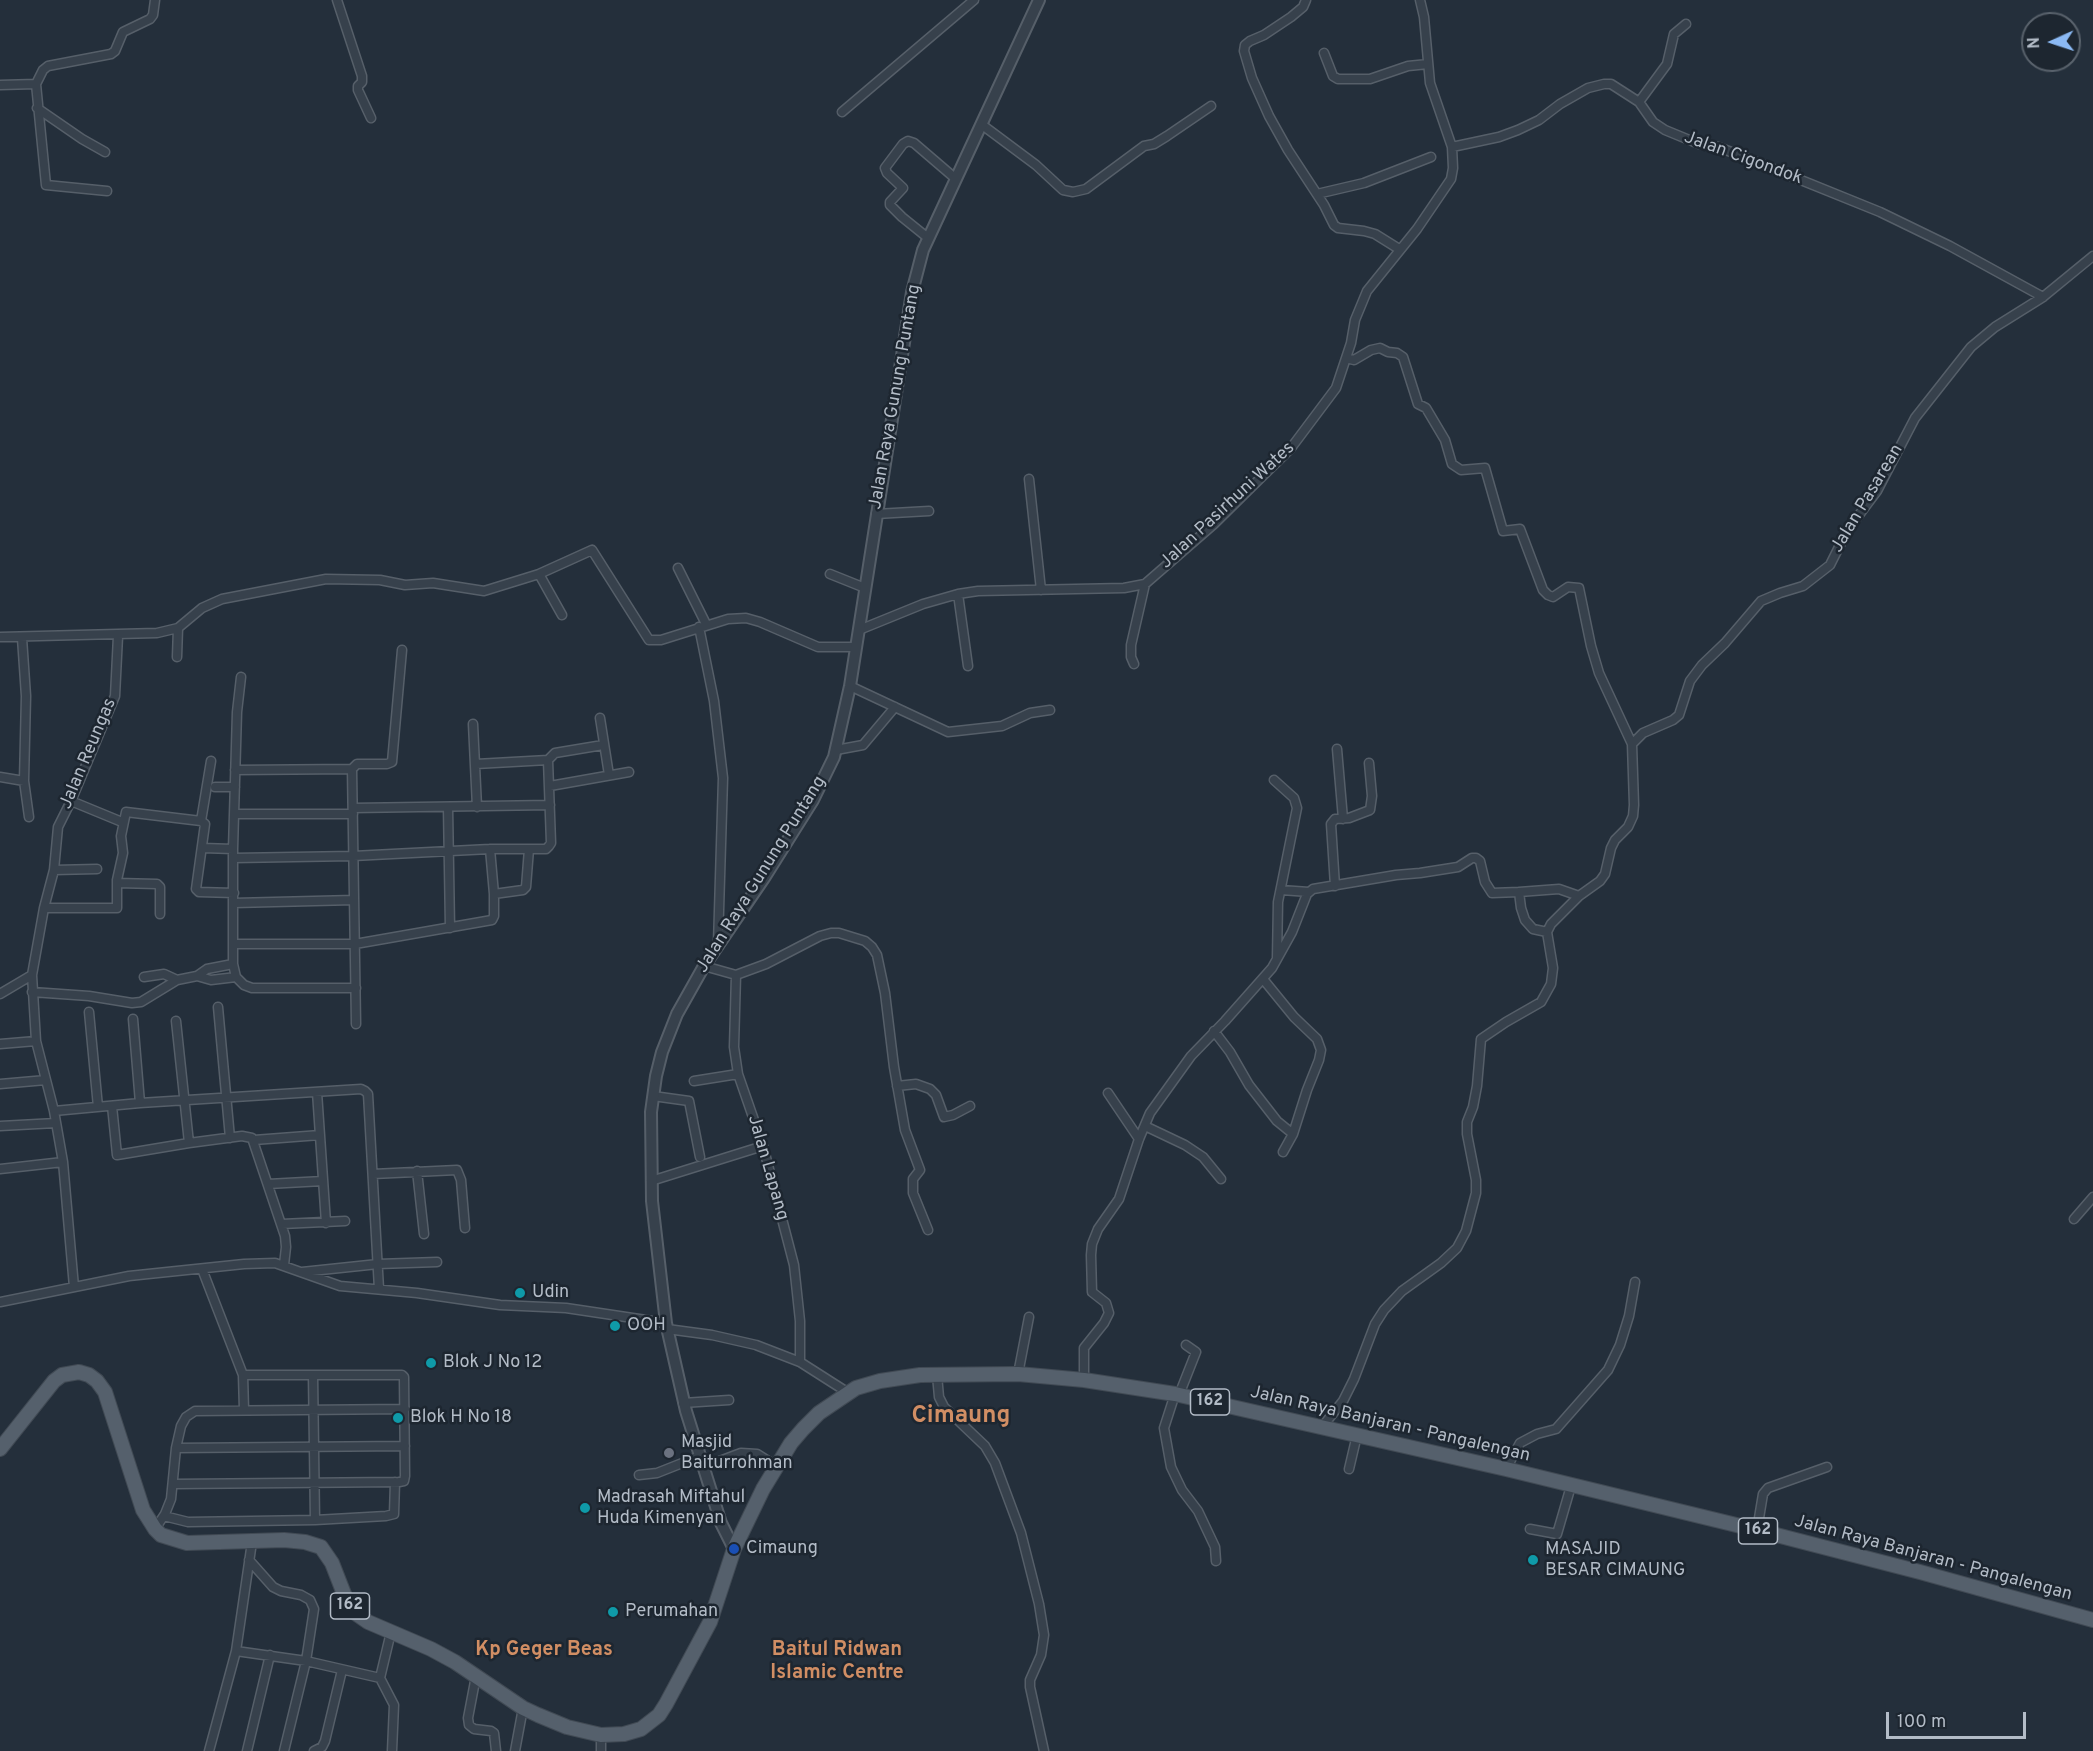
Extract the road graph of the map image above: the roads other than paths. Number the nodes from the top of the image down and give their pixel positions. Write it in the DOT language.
graph roads {
  1 [pos="154,0"];
  2 [pos="337,0"];
  3 [pos="975,0"];
  4 [pos="1039,0"];
  5 [pos="1306,0"];
  6 [pos="1420,0"];
  7 [pos="1686,24"];
  8 [pos="1324,53"];
  9 [pos="1428,64"];
  10 [pos="36,84"];
  11 [pos="0,85"];
  12 [pos="1639,102"];
  13 [pos="1211,106"];
  14 [pos="37,108"];
  15 [pos="842,112"];
  16 [pos="372,118"];
  17 [pos="981,124"];
  18 [pos="1452,147"];
  19 [pos="105,152"];
  20 [pos="1431,157"];
  21 [pos="956,179"];
  22 [pos="106,191"];
  23 [pos="1317,194"];
  24 [pos="928,238"];
  25 [pos="1399,249"];
  26 [pos="2093,256"];
  27 [pos="2043,297"];
  28 [pos="1346,358"];
  29 [pos="1029,479"];
  30 [pos="929,511"];
  31 [pos="876,514"];
  32 [pos="678,568"];
  33 [pos="539,574"];
  34 [pos="830,574"];
  35 [pos="1145,584"];
  36 [pos="865,588"];
  37 [pos="1041,591"];
  38 [pos="958,594"];
  39 [pos="562,615"];
  40 [pos="702,626"];
  41 [pos="178,628"];
  42 [pos="859,630"];
  43 [pos="118,636"];
  44 [pos="0,637"];
  45 [pos="22,638"];
  46 [pos="855,647"];
  47 [pos="402,650"];
  48 [pos="177,657"];
  49 [pos="1134,664"];
  50 [pos="968,666"];
  51 [pos="241,677"];
  52 [pos="850,686"];
  53 [pos="895,707"];
  54 [pos="1050,710"];
  55 [pos="600,718"];
  56 [pos="474,724"];
  57 [pos="1632,744"];
  58 [pos="603,745"];
  59 [pos="1337,749"];
  60 [pos="836,750"];
  61 [pos="548,760"];
  62 [pos="211,761"];
  63 [pos="1369,763"];
  64 [pos="476,764"];
  65 [pos="352,769"];
  66 [pos="235,770"];
  67 [pos="629,772"];
  68 [pos="609,776"];
  69 [pos="0,777"];
  70 [pos="1274,780"];
  71 [pos="24,781"];
  72 [pos="215,786"];
  73 [pos="550,786"];
  74 [pos="235,787"];
  75 [pos="71,801"];
  76 [pos="550,805"];
  77 [pos="448,807"];
  78 [pos="477,807"];
  79 [pos="353,811"];
  80 [pos="235,814"];
  81 [pos="29,817"];
  82 [pos="1343,819"];
  83 [pos="201,821"];
  84 [pos="122,822"];
  85 [pos="203,848"];
  86 [pos="490,849"];
  87 [pos="530,849"];
  88 [pos="449,851"];
  89 [pos="234,854"];
  90 [pos="353,856"];
  91 [pos="97,869"];
  92 [pos="54,870"];
  93 [pos="117,883"];
  94 [pos="1335,886"];
  95 [pos="1281,890"];
  96 [pos="1309,892"];
  97 [pos="1519,892"];
  98 [pos="234,893"];
  99 [pos="494,894"];
  100 [pos="1579,896"];
  101 [pos="354,900"];
  102 [pos="234,903"];
  103 [pos="44,908"];
  104 [pos="160,914"];
  105 [pos="450,928"];
  106 [pos="1546,932"];
  107 [pos="234,944"];
  108 [pos="355,944"];
  109 [pos="718,944"];
  110 [pos="1277,959"];
  111 [pos="233,964"];
  112 [pos="704,966"];
  113 [pos="32,975"];
  114 [pos="736,975"];
  115 [pos="144,976"];
  116 [pos="197,976"];
  117 [pos="236,977"];
  118 [pos="1263,979"];
  119 [pos="177,980"];
  120 [pos="356,988"];
  121 [pos="32,992"];
  122 [pos="0,994"];
  123 [pos="218,1007"];
  124 [pos="89,1012"];
  125 [pos="133,1019"];
  126 [pos="176,1021"];
  127 [pos="356,1024"];
  128 [pos="1214,1031"];
  129 [pos="36,1041"];
  130 [pos="0,1044"];
  131 [pos="738,1074"];
  132 [pos="46,1080"];
  133 [pos="694,1081"];
  134 [pos="0,1084"];
  135 [pos="897,1086"];
  136 [pos="317,1092"];
  137 [pos="1108,1093"];
  138 [pos="652,1096"];
  139 [pos="227,1098"];
  140 [pos="183,1101"];
  141 [pos="140,1103"];
  142 [pos="112,1106"];
  143 [pos="970,1106"];
  144 [pos="98,1107"];
  145 [pos="54,1111"];
  146 [pos="56,1123"];
  147 [pos="0,1126"];
  148 [pos="1145,1126"];
  149 [pos="1293,1134"];
  150 [pos="320,1135"];
  151 [pos="230,1138"];
  152 [pos="1139,1139"];
  153 [pos="254,1140"];
  154 [pos="189,1143"];
  155 [pos="763,1146"];
  156 [pos="1283,1152"];
  157 [pos="700,1157"];
  158 [pos="63,1162"];
  159 [pos="0,1169"];
  160 [pos="417,1171"];
  161 [pos="373,1174"];
  162 [pos="1221,1179"];
  163 [pos="323,1181"];
  164 [pos="651,1181"];
  165 [pos="268,1184"];
  166 [pos="2093,1197"];
  167 [pos="2074,1219"];
  168 [pos="345,1221"];
  169 [pos="326,1222"];
  170 [pos="282,1224"];
  171 [pos="465,1228"];
  172 [pos="928,1230"];
  173 [pos="423,1234"];
  174 [pos="436,1262"];
  175 [pos="378,1264"];
  176 [pos="284,1265"];
  177 [pos="202,1269"];
  178 [pos="302,1272"];
  179 [pos="1635,1282"];
  180 [pos="74,1287"];
  181 [pos="379,1289"];
  182 [pos="0,1302"];
  183 [pos="1029,1317"];
  184 [pos="667,1326"];
  185 [pos="1186,1345"];
  186 [pos="800,1362"];
  187 [pos="1015,1374"];
  188 [pos="243,1375"];
  189 [pos="313,1375"];
  190 [pos="937,1376"];
  191 [pos="1084,1380"];
  192 [pos="848,1392"];
  193 [pos="1177,1395"];
  194 [pos="729,1400"];
  195 [pos="683,1403"];
  196 [pos="405,1409"];
  197 [pos="244,1410"];
  198 [pos="314,1411"];
  199 [pos="1322,1427"];
  200 [pos="1357,1435"];
  201 [pos="405,1446"];
  202 [pos="176,1448"];
  203 [pos="314,1448"];
  204 [pos="0,1449"];
  205 [pos="702,1462"];
  206 [pos="776,1466"];
  207 [pos="1827,1467"];
  208 [pos="1349,1469"];
  209 [pos="1506,1469"];
  210 [pos="639,1475"];
  211 [pos="395,1482"];
  212 [pos="174,1484"];
  213 [pos="315,1484"];
  214 [pos="1571,1486"];
  215 [pos="164,1516"];
  216 [pos="315,1520"];
  217 [pos="155,1528"];
  218 [pos="1530,1529"];
  219 [pos="1757,1530"];
  220 [pos="252,1542"];
  221 [pos="734,1549"];
  222 [pos="249,1560"];
  223 [pos="1216,1561"];
  224 [pos="2093,1620"];
  225 [pos="391,1632"];
  226 [pos="236,1651"];
  227 [pos="270,1655"];
  228 [pos="306,1660"];
  229 [pos="342,1670"];
  230 [pos="476,1676"];
  231 [pos="380,1678"];
  232 [pos="523,1708"];
  233 [pos="601,1735"];
  234 [pos="209,1751"];
  235 [pos="246,1751"];
  236 [pos="284,1751"];
  237 [pos="314,1751"];
  238 [pos="392,1751"];
  239 [pos="496,1751"];
  240 [pos="515,1751"];
  241 [pos="601,1751"];
  242 [pos="1044,1751"];
  1 -- 10 [label="street"];
  2 -- 16 [label="street"];
  3 -- 15 [label="street"];
  4 -- 17 [label="street, Jalan Raya Gunung Puntang"];
  5 -- 23 [label="street"];
  6 -- 9 [label="street, Jalan Pasirhuni Wates"];
  7 -- 12 [label="street"];
  8 -- 9 [label="street"];
  9 -- 18 [label="street, Jalan Pasirhuni Wates"];
  10 -- 11 [label="street"];
  10 -- 14 [label="street"];
  12 -- 18 [label="street, Jalan Cigondok"];
  12 -- 27 [label="street, Jalan Cigondok"];
  13 -- 17 [label="street"];
  14 -- 19 [label="street"];
  14 -- 22 [label="street"];
  17 -- 21 [label="street, Jalan Raya Gunung Puntang"];
  18 -- 25 [label="street, Jalan Pasirhuni Wates"];
  20 -- 23 [label="street"];
  21 -- 24 [label="street, Jalan Raya Gunung Puntang"];
  21 -- 24 [label="street"];
  23 -- 25 [label="street"];
  24 -- 31 [label="street, Jalan Raya Gunung Puntang"];
  25 -- 28 [label="street, Jalan Pasirhuni Wates"];
  26 -- 27 [label="street, Jalan Pasarean"];
  27 -- 57 [label="street, Jalan Pasarean"];
  28 -- 35 [label="street, Jalan Pasirhuni Wates"];
  28 -- 57 [label="street"];
  29 -- 37 [label="street"];
  30 -- 31 [label="street"];
  31 -- 36 [label="street, Jalan Raya Gunung Puntang"];
  32 -- 40 [label="street"];
  33 -- 39 [label="street"];
  33 -- 40 [label="street"];
  33 -- 41 [label="street"];
  34 -- 36 [label="street"];
  35 -- 37 [label="street, Jalan Pasirhuni Wates"];
  35 -- 49 [label="street"];
  36 -- 42 [label="street, Jalan Raya Gunung Puntang"];
  37 -- 38 [label="street, Jalan Pasirhuni Wates"];
  38 -- 42 [label="street, Jalan Pasirhuni Wates"];
  38 -- 50 [label="street"];
  40 -- 46 [label="street"];
  40 -- 109 [label="street"];
  41 -- 43 [label="street"];
  41 -- 48 [label="street"];
  42 -- 46 [label="street, Jalan Raya Gunung Puntang"];
  43 -- 45 [label="street"];
  43 -- 75 [label="street, Jalan Reungas"];
  44 -- 45 [label="street"];
  45 -- 71 [label="street"];
  46 -- 52 [label="street, Jalan Raya Gunung Puntang"];
  47 -- 65 [label="street"];
  51 -- 66 [label="street"];
  52 -- 53 [label="street"];
  52 -- 60 [label="street, Jalan Raya Gunung Puntang"];
  53 -- 54 [label="street"];
  53 -- 60 [label="street"];
  55 -- 58 [label="street"];
  56 -- 64 [label="street"];
  57 -- 100 [label="street"];
  58 -- 61 [label="street"];
  58 -- 68 [label="street"];
  59 -- 82 [label="street"];
  60 -- 109 [label="street, Jalan Raya Gunung Puntang"];
  61 -- 64 [label="street"];
  61 -- 73 [label="street"];
  62 -- 83 [label="street"];
  63 -- 82 [label="street"];
  64 -- 78 [label="street"];
  65 -- 66 [label="street"];
  65 -- 79 [label="street"];
  66 -- 74 [label="street"];
  67 -- 68 [label="street"];
  68 -- 73 [label="street"];
  69 -- 71 [label="street"];
  70 -- 95 [label="street"];
  71 -- 81 [label="street"];
  72 -- 74 [label="street"];
  73 -- 76 [label="street"];
  74 -- 80 [label="street"];
  75 -- 84 [label="street"];
  75 -- 92 [label="street, Jalan Reungas"];
  76 -- 78 [label="street"];
  76 -- 87 [label="street"];
  77 -- 78 [label="street"];
  77 -- 79 [label="street"];
  77 -- 88 [label="street"];
  79 -- 80 [label="street"];
  79 -- 90 [label="street"];
  80 -- 89 [label="street"];
  82 -- 94 [label="street"];
  83 -- 84 [label="street"];
  83 -- 85 [label="street"];
  84 -- 93 [label="street"];
  85 -- 89 [label="street"];
  85 -- 98 [label="street"];
  86 -- 87 [label="street"];
  86 -- 88 [label="street"];
  86 -- 99 [label="street"];
  87 -- 99 [label="street"];
  88 -- 90 [label="street"];
  88 -- 105 [label="street"];
  89 -- 90 [label="street"];
  89 -- 98 [label="street"];
  90 -- 101 [label="street"];
  91 -- 92 [label="street"];
  92 -- 103 [label="street, Jalan Reungas"];
  93 -- 103 [label="street"];
  93 -- 104 [label="street"];
  94 -- 96 [label="street"];
  94 -- 97 [label="street"];
  95 -- 96 [label="street"];
  95 -- 110 [label="street"];
  96 -- 110 [label="street"];
  97 -- 100 [label="street"];
  97 -- 106 [label="street"];
  98 -- 102 [label="street"];
  99 -- 105 [label="street"];
  100 -- 106 [label="street"];
  101 -- 102 [label="street"];
  101 -- 108 [label="street"];
  102 -- 107 [label="street"];
  103 -- 113 [label="street, Jalan Reungas"];
  105 -- 108 [label="street"];
  106 -- 199 [label="street"];
  107 -- 108 [label="street"];
  107 -- 111 [label="street"];
  108 -- 120 [label="street"];
  109 -- 112 [label="street, Jalan Raya Gunung Puntang"];
  110 -- 118 [label="street"];
  111 -- 116 [label="street"];
  111 -- 117 [label="street"];
  112 -- 114 [label="street"];
  112 -- 138 [label="street, Jalan Raya Gunung Puntang"];
  113 -- 121 [label="street, Jalan Reungas"];
  113 -- 122 [label="street"];
  114 -- 131 [label="street, Jalan Lapang"];
  114 -- 135 [label="street"];
  115 -- 119 [label="street"];
  116 -- 117 [label="street"];
  116 -- 119 [label="street"];
  117 -- 120 [label="street"];
  118 -- 128 [label="street"];
  118 -- 149 [label="street"];
  119 -- 121 [label="street"];
  120 -- 127 [label="street"];
  121 -- 129 [label="street, Jalan Reungas"];
  123 -- 139 [label="street"];
  124 -- 144 [label="street"];
  125 -- 141 [label="street"];
  126 -- 140 [label="street"];
  128 -- 148 [label="street"];
  128 -- 149 [label="street"];
  129 -- 130 [label="street"];
  129 -- 132 [label="street, Jalan Reungas"];
  131 -- 133 [label="street"];
  131 -- 155 [label="street, Jalan Lapang"];
  132 -- 134 [label="street"];
  132 -- 145 [label="street, Jalan Reungas"];
  135 -- 143 [label="street"];
  135 -- 172 [label="street"];
  136 -- 139 [label="street"];
  136 -- 150 [label="street"];
  136 -- 161 [label="street"];
  137 -- 152 [label="street"];
  138 -- 157 [label="street"];
  138 -- 164 [label="street, Jalan Raya Gunung Puntang"];
  139 -- 140 [label="street"];
  139 -- 151 [label="street"];
  140 -- 141 [label="street"];
  140 -- 154 [label="street"];
  141 -- 142 [label="street"];
  142 -- 144 [label="street"];
  142 -- 154 [label="street"];
  144 -- 145 [label="street"];
  145 -- 146 [label="street, Jalan Reungas"];
  146 -- 147 [label="street"];
  146 -- 158 [label="street, Jalan Reungas"];
  148 -- 152 [label="street"];
  148 -- 162 [label="street"];
  149 -- 156 [label="street"];
  150 -- 153 [label="street"];
  150 -- 163 [label="street"];
  151 -- 153 [label="street"];
  151 -- 154 [label="street"];
  152 -- 191 [label="street"];
  153 -- 165 [label="street"];
  155 -- 164 [label="street"];
  155 -- 186 [label="street, Jalan Lapang"];
  158 -- 159 [label="street"];
  158 -- 180 [label="street, Jalan Reungas"];
  160 -- 161 [label="street"];
  160 -- 171 [label="street"];
  160 -- 173 [label="street"];
  161 -- 175 [label="street"];
  163 -- 165 [label="street"];
  163 -- 169 [label="street"];
  164 -- 184 [label="street, Jalan Raya Gunung Puntang"];
  165 -- 170 [label="street"];
  166 -- 167 [label="street"];
  168 -- 169 [label="street"];
  169 -- 170 [label="street"];
  170 -- 176 [label="street"];
  174 -- 175 [label="street"];
  175 -- 178 [label="street"];
  175 -- 181 [label="street"];
  176 -- 177 [label="street"];
  176 -- 178 [label="street"];
  177 -- 180 [label="street"];
  177 -- 188 [label="street"];
  178 -- 181 [label="street"];
  179 -- 209 [label="street"];
  180 -- 182 [label="street"];
  181 -- 184 [label="street"];
  183 -- 187 [label="street"];
  184 -- 186 [label="street"];
  184 -- 195 [label="street, Jalan Raya Gunung Puntang"];
  185 -- 193 [label="street"];
  186 -- 192 [label="street"];
  187 -- 190 [label="main road, Jalan Raya Banjaran - Pangalengan / 162"];
  187 -- 191 [label="main road, Jalan Raya Banjaran - Pangalengan / 162"];
  188 -- 189 [label="street"];
  188 -- 197 [label="street"];
  189 -- 196 [label="street"];
  189 -- 198 [label="street"];
  190 -- 192 [label="main road, Jalan Raya Banjaran - Pangalengan / 162"];
  190 -- 242 [label="street"];
  191 -- 193 [label="main road, Jalan Raya Banjaran - Pangalengan / 162"];
  192 -- 206 [label="main road, Jalan Raya Banjaran - Pangalengan / 162"];
  193 -- 199 [label="main road, Jalan Raya Banjaran - Pangalengan / 162"];
  193 -- 223 [label="street"];
  194 -- 195 [label="street"];
  195 -- 205 [label="street, Jalan Raya Gunung Puntang"];
  196 -- 198 [label="street"];
  196 -- 201 [label="street"];
  197 -- 198 [label="street"];
  197 -- 202 [label="street"];
  198 -- 203 [label="street"];
  199 -- 200 [label="main road, Jalan Raya Banjaran - Pangalengan / 162"];
  200 -- 208 [label="street"];
  200 -- 209 [label="main road, Jalan Raya Banjaran - Pangalengan / 162"];
  201 -- 203 [label="street"];
  201 -- 211 [label="street"];
  202 -- 203 [label="street"];
  202 -- 212 [label="street"];
  203 -- 213 [label="street"];
  204 -- 217 [label="main road"];
  205 -- 206 [label="street"];
  205 -- 210 [label="street"];
  205 -- 221 [label="street, Jalan Raya Gunung Puntang"];
  206 -- 221 [label="main road, Jalan Raya Banjaran - Pangalengan / 162"];
  207 -- 219 [label="street"];
  209 -- 214 [label="main road, Jalan Raya Banjaran - Pangalengan / 162"];
  211 -- 213 [label="street"];
  211 -- 216 [label="street"];
  212 -- 213 [label="street"];
  212 -- 215 [label="street"];
  213 -- 216 [label="street"];
  214 -- 218 [label="street"];
  214 -- 219 [label="main road, Jalan Raya Banjaran - Pangalengan / 162"];
  215 -- 216 [label="street"];
  215 -- 217 [label="street"];
  217 -- 220 [label="main road, Jalan Raya Banjaran - Pangalengan / 162"];
  219 -- 224 [label="main road, Jalan Raya Banjaran - Pangalengan / 162"];
  220 -- 222 [label="street"];
  220 -- 225 [label="main road, Jalan Raya Banjaran - Pangalengan / 162"];
  221 -- 233 [label="main road, Jalan Raya Banjaran - Pangalengan / 162"];
  222 -- 226 [label="street"];
  222 -- 228 [label="street"];
  225 -- 230 [label="main road, Jalan Raya Banjaran - Pangalengan / 162"];
  225 -- 231 [label="street"];
  226 -- 227 [label="street"];
  226 -- 234 [label="street"];
  227 -- 228 [label="street"];
  227 -- 235 [label="street"];
  228 -- 229 [label="street"];
  228 -- 236 [label="street"];
  229 -- 231 [label="street"];
  229 -- 237 [label="street"];
  230 -- 232 [label="main road, Jalan Raya Banjaran - Pangalengan / 162"];
  230 -- 239 [label="street"];
  231 -- 238 [label="street"];
  232 -- 233 [label="main road, Jalan Raya Banjaran - Pangalengan / 162"];
  232 -- 240 [label="street"];
  233 -- 241 [label="street"];
}
